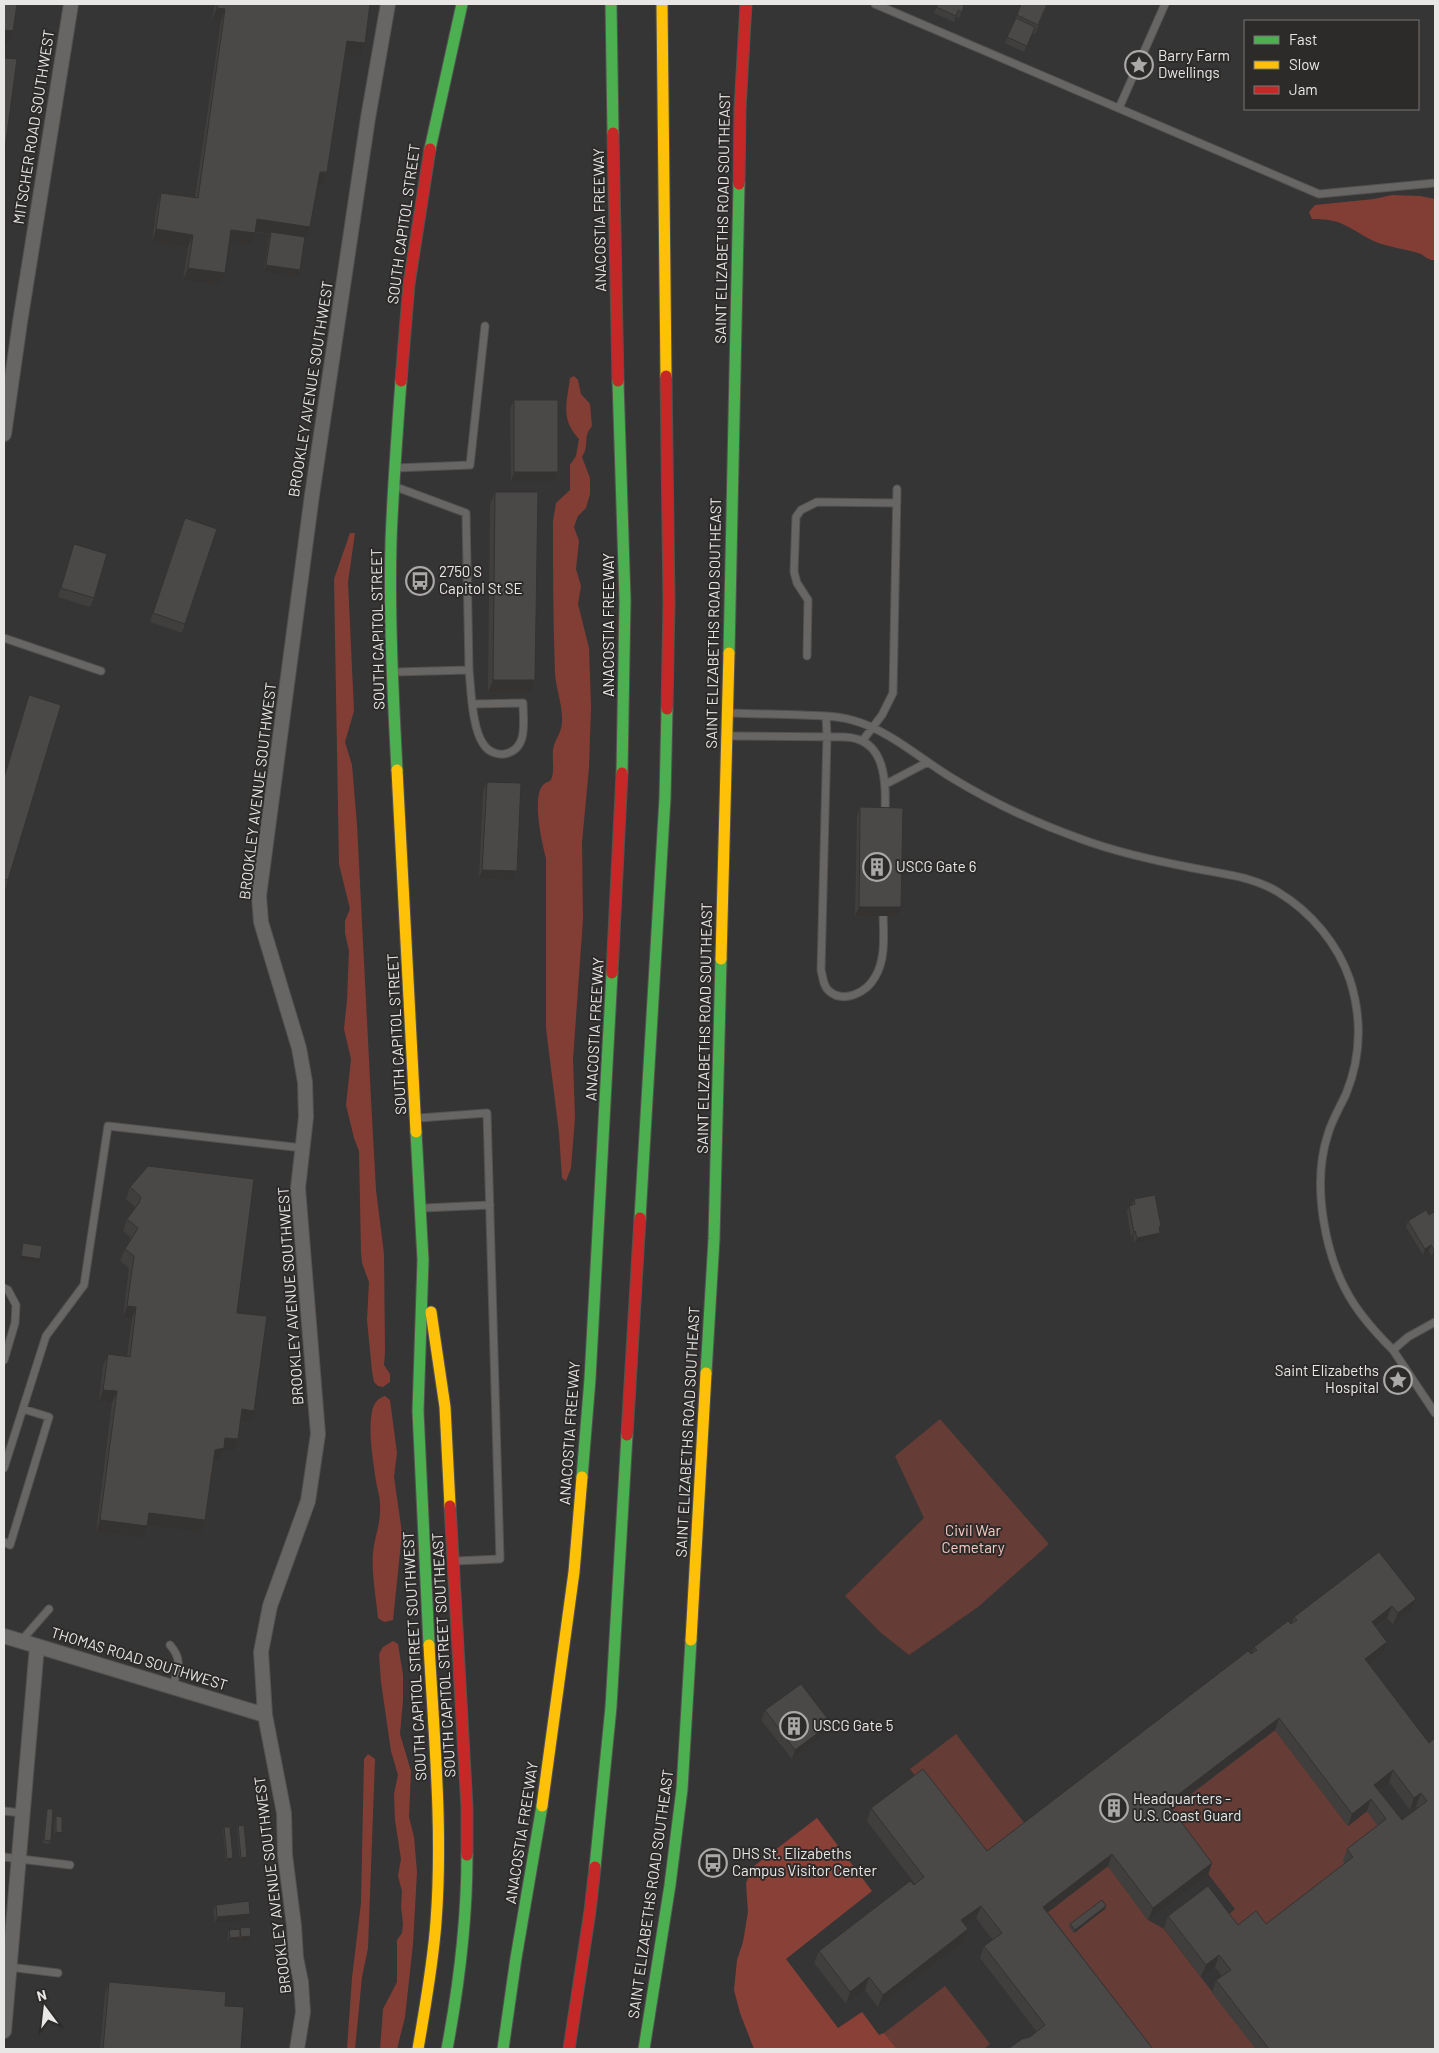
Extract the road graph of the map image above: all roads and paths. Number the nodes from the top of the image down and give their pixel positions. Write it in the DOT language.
graph roads {
  1 [pos="71,4"];
  2 [pos="388,4"];
  3 [pos="462,4"];
  4 [pos="611,4"];
  5 [pos="662,4"];
  6 [pos="746,4"];
  7 [pos="875,4"];
  8 [pos="1164,4"];
  9 [pos="1119,108"];
  10 [pos="1435,183"];
  11 [pos="485,326"];
  12 [pos="8,375"];
  13 [pos="4,434"];
  14 [pos="394,468"];
  15 [pos="393,486"];
  16 [pos="897,489"];
  17 [pos="897,503"];
  18 [pos="4,638"];
  19 [pos="807,656"];
  20 [pos="469,670"];
  21 [pos="100,671"];
  22 [pos="392,672"];
  23 [pos="473,704"];
  24 [pos="728,713"];
  25 [pos="826,716"];
  26 [pos="872,727"];
  27 [pos="727,736"];
  28 [pos="827,736"];
  29 [pos="863,740"];
  30 [pos="928,762"];
  31 [pos="886,784"];
  32 [pos="885,822"];
  33 [pos="884,898"];
  34 [pos="416,1118"];
  35 [pos="303,1148"];
  36 [pos="490,1205"];
  37 [pos="421,1208"];
  38 [pos="423,1260"];
  39 [pos="4,1288"];
  40 [pos="1435,1322"];
  41 [pos="1393,1350"];
  42 [pos="4,1360"];
  43 [pos="23,1409"];
  44 [pos="1435,1413"];
  45 [pos="4,1468"];
  46 [pos="4,1542"];
  47 [pos="453,1561"];
  48 [pos="49,1608"];
  49 [pos="4,1636"];
  50 [pos="21,1641"];
  51 [pos="170,1645"];
  52 [pos="36,1646"];
  53 [pos="173,1686"];
  54 [pos="265,1715"];
  55 [pos="4,1811"];
  56 [pos="22,1813"];
  57 [pos="4,1857"];
  58 [pos="18,1860"];
  59 [pos="70,1865"];
  60 [pos="516,1958"];
  61 [pos="9,1966"];
  62 [pos="58,1973"];
  63 [pos="4,2031"];
  64 [pos="494,2031"];
  65 [pos="297,2049"];
  66 [pos="418,2049"];
  67 [pos="447,2049"];
  68 [pos="503,2049"];
  69 [pos="569,2049"];
  70 [pos="644,2049"];
  1 -- 12 [label="street, MITSCHER ROAD SOUTHWEST"];
  2 -- 35 [label="street, BROOKLEY AVENUE SOUTHWEST"];
  3 -- 14 [label="main road, SOUTH CAPITOL STREET"];
  4 -- 60 [label="main road, ANACOSTIA FREEWAY"];
  5 -- 69 [label="main road"];
  6 -- 24 [label="main road, SAINT ELIZABETHS ROAD SOUTHEAST"];
  7 -- 9 [label="lane"];
  8 -- 9 [label="lane"];
  9 -- 10 [label="lane"];
  11 -- 14 [label="lane"];
  12 -- 13 [label="street, MITSCHER ROAD SOUTHWEST"];
  14 -- 15 [label="main road, SOUTH CAPITOL STREET"];
  15 -- 20 [label="lane"];
  15 -- 22 [label="main road, SOUTH CAPITOL STREET"];
  16 -- 17 [label="lane"];
  17 -- 19 [label="lane"];
  17 -- 26 [label="lane"];
  18 -- 21 [label="lane"];
  20 -- 22 [label="lane"];
  20 -- 23 [label="lane"];
  22 -- 34 [label="main road, SOUTH CAPITOL STREET"];
  23 -- 23 [label="lane"];
  24 -- 25 [label="lane"];
  24 -- 27 [label="main road, SAINT ELIZABETHS ROAD SOUTHEAST"];
  25 -- 26 [label="lane"];
  25 -- 28 [label="lane"];
  26 -- 29 [label="lane"];
  26 -- 30 [label="lane"];
  27 -- 28 [label="lane"];
  27 -- 70 [label="main road, SAINT ELIZABETHS ROAD SOUTHEAST"];
  28 -- 29 [label="lane"];
  28 -- 33 [label="lane"];
  29 -- 31 [label="lane"];
  30 -- 31 [label="lane"];
  30 -- 41 [label="lane"];
  31 -- 32 [label="lane"];
  34 -- 36 [label="lane"];
  34 -- 37 [label="main road, SOUTH CAPITOL STREET"];
  35 -- 43 [label="lane"];
  35 -- 54 [label="street, BROOKLEY AVENUE SOUTHWEST"];
  36 -- 37 [label="lane"];
  36 -- 47 [label="lane"];
  37 -- 38 [label="main road, SOUTH CAPITOL STREET"];
  38 -- 47 [label="main road, SOUTH CAPITOL STREET SOUTHEAST"];
  38 -- 66 [label="main road, SOUTH CAPITOL STREET SOUTHWEST"];
  39 -- 42 [label="lane"];
  40 -- 41 [label="lane"];
  41 -- 44 [label="lane"];
  43 -- 45 [label="lane"];
  43 -- 46 [label="lane"];
  47 -- 67 [label="main road, SOUTH CAPITOL STREET SOUTHEAST"];
  48 -- 50 [label="lane"];
  49 -- 50 [label="street, THOMAS ROAD SOUTHWEST"];
  50 -- 52 [label="street, THOMAS ROAD SOUTHWEST"];
  51 -- 53 [label="lane"];
  52 -- 53 [label="street, THOMAS ROAD SOUTHWEST"];
  52 -- 56 [label="street"];
  53 -- 54 [label="street, THOMAS ROAD SOUTHWEST"];
  54 -- 65 [label="street, BROOKLEY AVENUE SOUTHWEST"];
  55 -- 56 [label="lane"];
  56 -- 58 [label="street"];
  57 -- 58 [label="lane"];
  58 -- 59 [label="lane"];
  58 -- 61 [label="street"];
  60 -- 64 [label="main road"];
  60 -- 68 [label="main road, ANACOSTIA FREEWAY"];
  61 -- 62 [label="lane"];
  61 -- 63 [label="street"];
}
